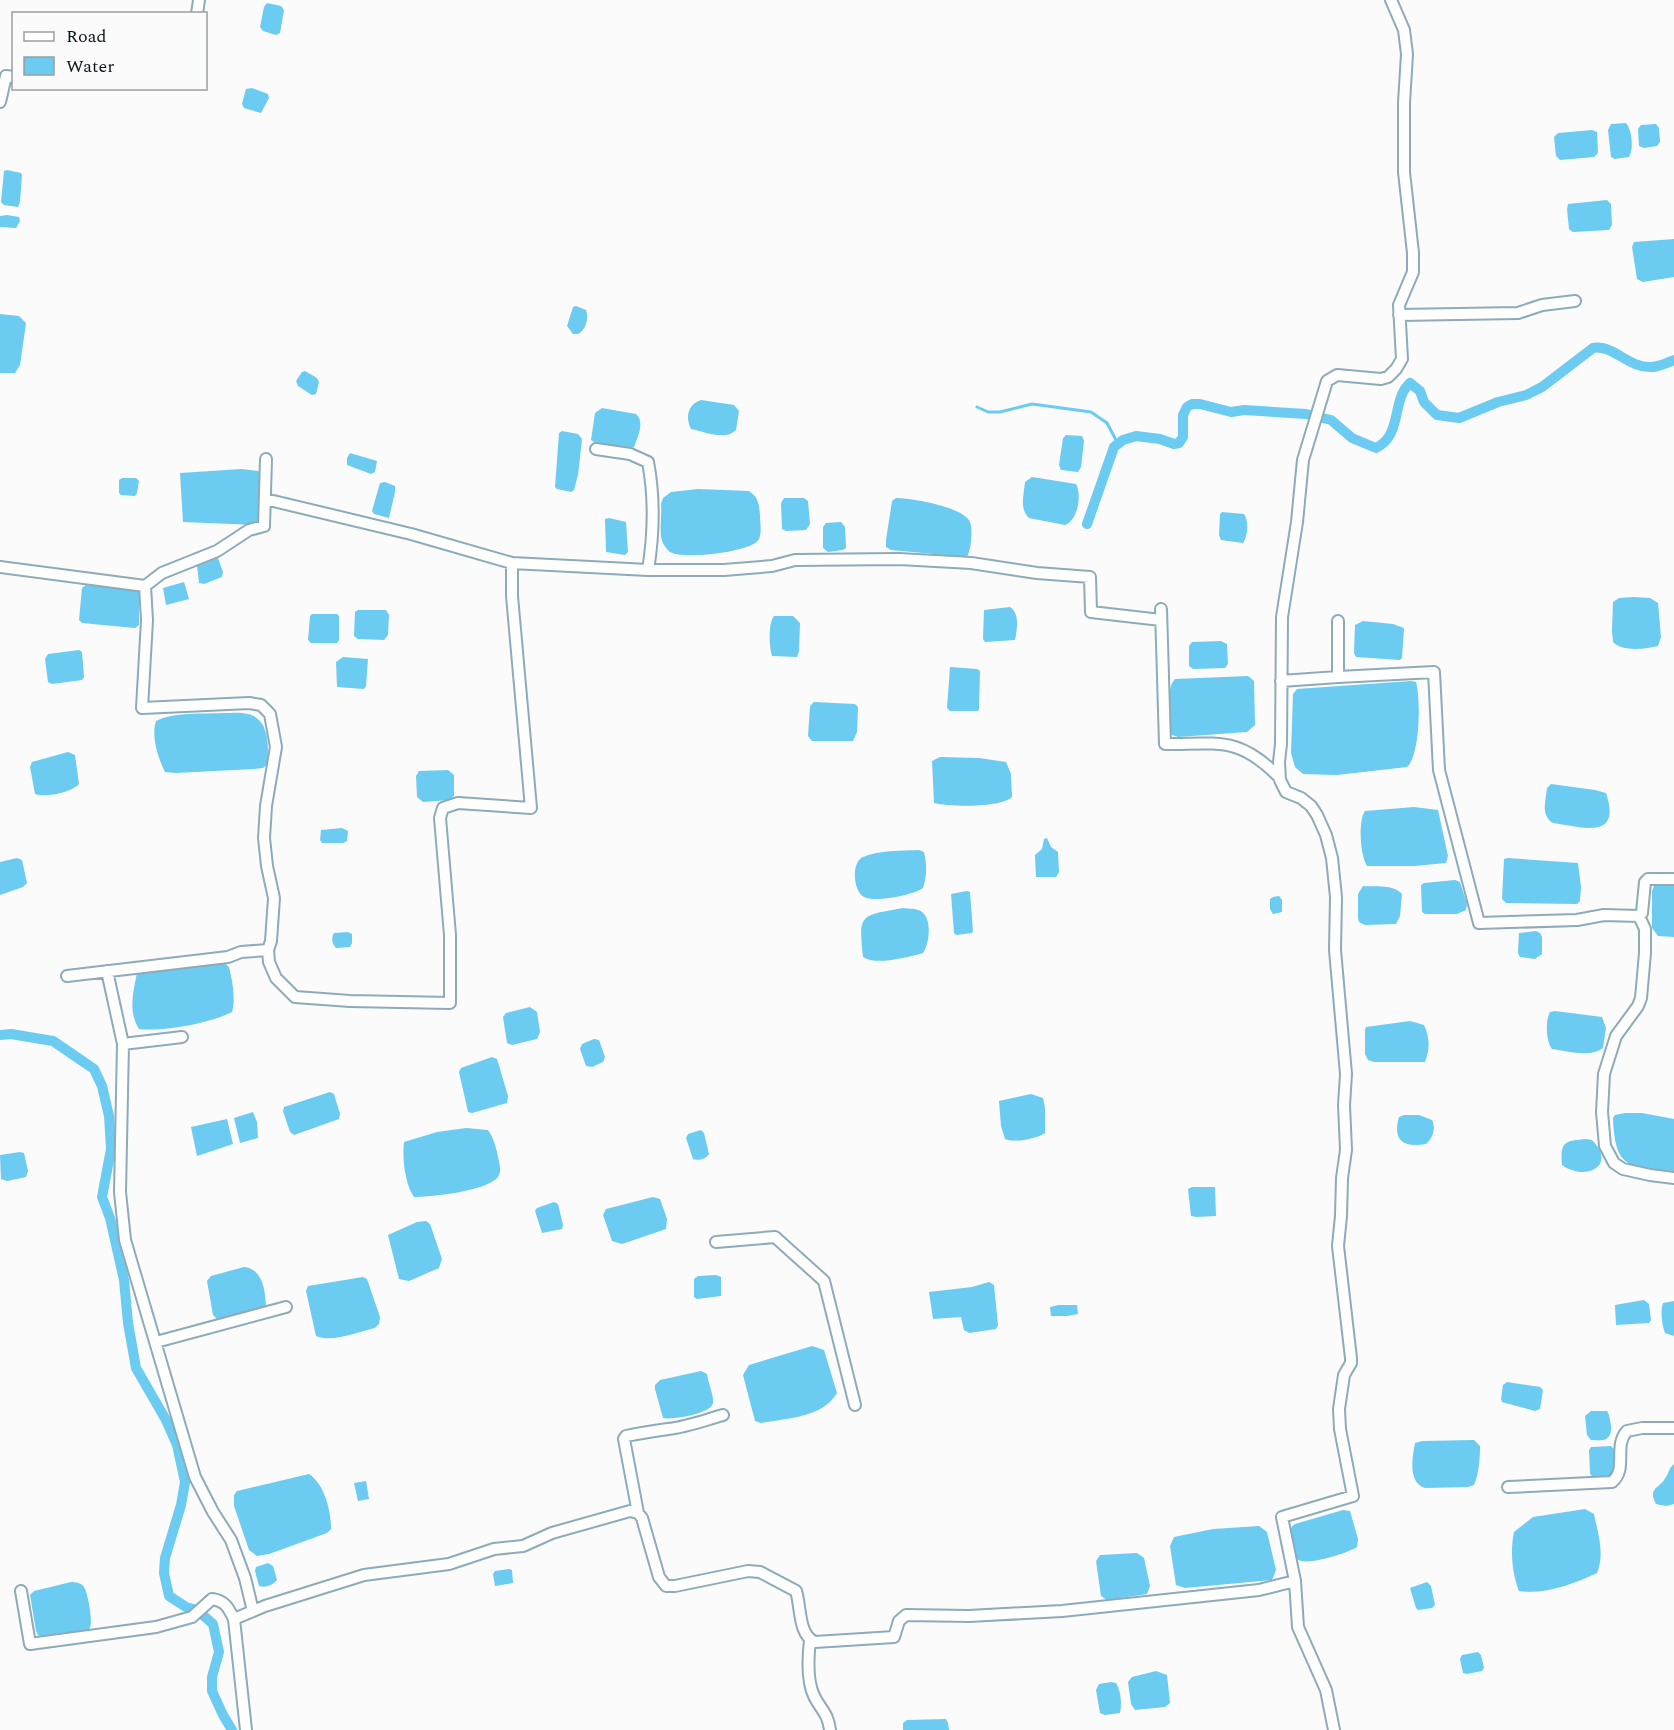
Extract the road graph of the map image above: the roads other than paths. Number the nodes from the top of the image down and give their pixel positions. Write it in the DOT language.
graph roads {
  1 [pos="1391,0"];
  2 [pos="12,77"];
  3 [pos="0,102"];
  4 [pos="1575,301"];
  5 [pos="1399,315"];
  6 [pos="596,449"];
  7 [pos="266,459"];
  8 [pos="265,499"];
  9 [pos="512,563"];
  10 [pos="0,567"];
  11 [pos="648,570"];
  12 [pos="145,586"];
  13 [pos="1338,621"];
  14 [pos="1338,677"];
  15 [pos="1281,681"];
  16 [pos="1280,778"];
  17 [pos="1674,879"];
  18 [pos="1639,916"];
  19 [pos="268,950"];
  20 [pos="107,971"];
  21 [pos="67,976"];
  22 [pos="182,1037"];
  23 [pos="123,1044"];
  24 [pos="1674,1178"];
  25 [pos="716,1242"];
  26 [pos="286,1307"];
  27 [pos="156,1342"];
  28 [pos="855,1405"];
  29 [pos="723,1414"];
  30 [pos="1674,1428"];
  31 [pos="1508,1487"];
  32 [pos="638,1513"];
  33 [pos="1295,1581"];
  34 [pos="21,1591"];
  35 [pos="253,1611"];
  36 [pos="234,1619"];
  37 [pos="810,1640"];
  38 [pos="246,1730"];
  39 [pos="830,1730"];
  40 [pos="1334,1730"];
  1 -- 5 [label="street"];
  2 -- 3 [label="street"];
  4 -- 5 [label="street"];
  5 -- 15 [label="street"];
  6 -- 11 [label="street"];
  7 -- 8 [label="street"];
  8 -- 9 [label="street"];
  8 -- 12 [label="street"];
  9 -- 11 [label="street"];
  9 -- 19 [label="street"];
  10 -- 12 [label="street"];
  11 -- 16 [label="street"];
  12 -- 19 [label="street"];
  13 -- 14 [label="street"];
  14 -- 15 [label="street"];
  14 -- 18 [label="street"];
  15 -- 16 [label="street"];
  16 -- 33 [label="street"];
  17 -- 18 [label="street"];
  18 -- 24 [label="street"];
  19 -- 20 [label="street"];
  20 -- 21 [label="street"];
  20 -- 23 [label="street"];
  22 -- 23 [label="street"];
  23 -- 27 [label="street"];
  25 -- 28 [label="street"];
  26 -- 27 [label="street"];
  27 -- 35 [label="street"];
  29 -- 32 [label="street"];
  30 -- 31 [label="street"];
  32 -- 35 [label="street"];
  32 -- 37 [label="street"];
  33 -- 37 [label="street"];
  33 -- 40 [label="street"];
  34 -- 36 [label="street"];
  35 -- 36 [label="street"];
  36 -- 38 [label="street"];
  37 -- 39 [label="street"];
}
